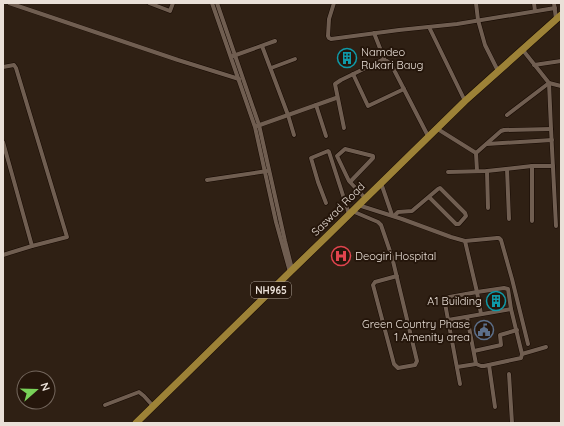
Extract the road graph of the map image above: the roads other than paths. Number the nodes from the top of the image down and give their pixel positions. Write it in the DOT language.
graph roads {
  1 [pos="9,3"];
  2 [pos="149,3"];
  3 [pos="173,3"];
  4 [pos="212,3"];
  5 [pos="217,3"];
  6 [pos="334,3"];
  7 [pos="476,3"];
  8 [pos="534,3"];
  9 [pos="555,5"];
  10 [pos="535,11"];
  11 [pos="559,17"];
  12 [pos="478,20"];
  13 [pos="428,27"];
  14 [pos="374,33"];
  15 [pos="275,41"];
  16 [pos="262,46"];
  17 [pos="522,50"];
  18 [pos="233,56"];
  19 [pos="295,59"];
  20 [pos="385,61"];
  21 [pos="561,61"];
  22 [pos="534,65"];
  23 [pos="3,67"];
  24 [pos="271,68"];
  25 [pos="498,71"];
  26 [pos="353,74"];
  27 [pos="238,78"];
  28 [pos="243,80"];
  29 [pos="549,83"];
  30 [pos="561,86"];
  31 [pos="404,89"];
  32 [pos="336,98"];
  33 [pos="465,101"];
  34 [pos="316,105"];
  35 [pos="288,115"];
  36 [pos="507,115"];
  37 [pos="257,126"];
  38 [pos="344,128"];
  39 [pos="436,128"];
  40 [pos="551,129"];
  41 [pos="294,135"];
  42 [pos="326,136"];
  43 [pos="428,136"];
  44 [pos="552,140"];
  45 [pos="3,142"];
  46 [pos="486,144"];
  47 [pos="476,153"];
  48 [pos="532,166"];
  49 [pos="554,166"];
  50 [pos="507,169"];
  51 [pos="487,170"];
  52 [pos="267,171"];
  53 [pos="477,171"];
  54 [pos="448,172"];
  55 [pos="207,180"];
  56 [pos="350,182"];
  57 [pos="381,182"];
  58 [pos="429,197"];
  59 [pos="365,198"];
  60 [pos="326,203"];
  61 [pos="358,205"];
  62 [pos="488,208"];
  63 [pos="350,212"];
  64 [pos="393,216"];
  65 [pos="508,219"];
  66 [pos="532,221"];
  67 [pos="556,226"];
  68 [pos="465,241"];
  69 [pos="32,246"];
  70 [pos="3,255"];
  71 [pos="291,270"];
  72 [pos="397,276"];
  73 [pos="477,292"];
  74 [pos="511,309"];
  75 [pos="481,314"];
  76 [pos="467,317"];
  77 [pos="448,320"];
  78 [pos="517,330"];
  79 [pos="528,344"];
  80 [pos="546,347"];
  81 [pos="474,351"];
  82 [pos="522,354"];
  83 [pos="476,364"];
  84 [pos="489,365"];
  85 [pos="457,367"];
  86 [pos="509,374"];
  87 [pos="460,384"];
  88 [pos="105,406"];
  89 [pos="153,406"];
  90 [pos="495,407"];
  91 [pos="136,423"];
  92 [pos="512,423"];
  1 -- 27 [label="street"];
  2 -- 3 [label="street"];
  4 -- 18 [label="street"];
  5 -- 18 [label="street"];
  6 -- 14 [label="street"];
  7 -- 12 [label="street"];
  8 -- 10 [label="street"];
  9 -- 10 [label="street"];
  9 -- 11 [label="street"];
  10 -- 12 [label="street"];
  11 -- 17 [label="highway, Saswad Road / NH965"];
  12 -- 13 [label="street"];
  12 -- 25 [label="street"];
  13 -- 14 [label="street"];
  13 -- 33 [label="street"];
  14 -- 20 [label="street"];
  15 -- 16 [label="street"];
  16 -- 18 [label="street"];
  16 -- 24 [label="street"];
  17 -- 22 [label="street"];
  17 -- 25 [label="highway, Saswad Road / NH965"];
  18 -- 27 [label="street"];
  18 -- 28 [label="street"];
  19 -- 24 [label="street"];
  20 -- 26 [label="street"];
  20 -- 31 [label="street"];
  21 -- 22 [label="street"];
  22 -- 29 [label="street"];
  23 -- 69 [label="street"];
  24 -- 35 [label="street"];
  25 -- 33 [label="highway, Saswad Road / NH965"];
  26 -- 31 [label="street"];
  26 -- 38 [label="street"];
  27 -- 28 [label="street"];
  27 -- 37 [label="street"];
  28 -- 37 [label="street"];
  29 -- 30 [label="street"];
  29 -- 36 [label="street"];
  29 -- 40 [label="street"];
  31 -- 43 [label="street"];
  32 -- 34 [label="street"];
  33 -- 39 [label="highway, Saswad Road / NH965"];
  34 -- 35 [label="street"];
  34 -- 42 [label="street"];
  35 -- 37 [label="street"];
  35 -- 41 [label="street"];
  37 -- 52 [label="street"];
  39 -- 43 [label="highway, Saswad Road / NH965"];
  39 -- 47 [label="street"];
  40 -- 44 [label="street"];
  40 -- 46 [label="street"];
  43 -- 57 [label="highway, Saswad Road / NH965"];
  44 -- 46 [label="street"];
  44 -- 49 [label="street"];
  45 -- 69 [label="street"];
  46 -- 47 [label="street"];
  47 -- 53 [label="street"];
  48 -- 49 [label="street"];
  48 -- 50 [label="street"];
  48 -- 66 [label="street"];
  49 -- 67 [label="street"];
  50 -- 51 [label="street"];
  50 -- 65 [label="street"];
  51 -- 53 [label="street"];
  51 -- 62 [label="street"];
  52 -- 55 [label="street"];
  52 -- 71 [label="street"];
  53 -- 54 [label="street"];
  56 -- 56 [label="street"];
  56 -- 59 [label="street"];
  57 -- 59 [label="highway, Saswad Road / NH965"];
  57 -- 64 [label="street"];
  58 -- 58 [label="street"];
  58 -- 64 [label="street"];
  59 -- 61 [label="highway, Saswad Road / NH965"];
  60 -- 63 [label="street"];
  61 -- 63 [label="highway, Saswad Road / NH965"];
  61 -- 64 [label="street"];
  63 -- 71 [label="highway, Saswad Road / NH965"];
  63 -- 72 [label="street"];
  64 -- 68 [label="street"];
  68 -- 73 [label="street"];
  68 -- 79 [label="street"];
  69 -- 70 [label="street"];
  71 -- 89 [label="highway, Saswad Road / NH965"];
  72 -- 72 [label="street"];
  73 -- 74 [label="street"];
  73 -- 75 [label="street"];
  73 -- 77 [label="street"];
  74 -- 75 [label="street"];
  74 -- 78 [label="street"];
  75 -- 76 [label="street"];
  76 -- 77 [label="street"];
  76 -- 81 [label="street"];
  77 -- 85 [label="street"];
  78 -- 81 [label="street"];
  78 -- 82 [label="street"];
  80 -- 82 [label="street"];
  81 -- 83 [label="street"];
  82 -- 84 [label="street"];
  83 -- 84 [label="street"];
  83 -- 85 [label="street"];
  84 -- 90 [label="street"];
  85 -- 87 [label="street"];
  86 -- 92 [label="street"];
  88 -- 89 [label="street"];
  89 -- 91 [label="highway, Saswad Road / NH965"];
}
